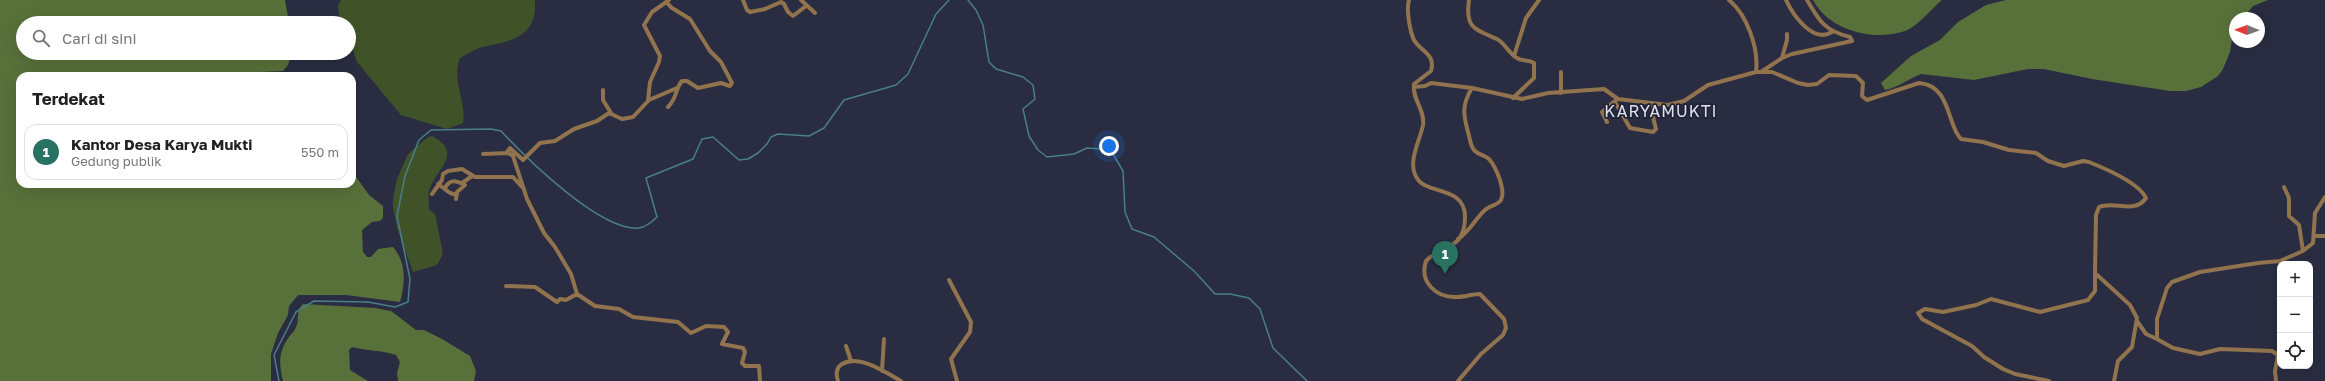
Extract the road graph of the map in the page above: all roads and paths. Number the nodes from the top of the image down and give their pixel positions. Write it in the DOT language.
graph roads {
  1 [pos="743,0"];
  2 [pos="801,0"];
  3 [pos="1409,0"];
  4 [pos="1469,0"];
  5 [pos="1729,0"];
  6 [pos="1786,0"];
  7 [pos="1806,0"];
  8 [pos="668,1"];
  9 [pos="1537,1"];
  10 [pos="806,6"];
  11 [pos="816,13"];
  12 [pos="1832,32"];
  13 [pos="1787,34"];
  14 [pos="1514,56"];
  15 [pos="1782,58"];
  16 [pos="1561,72"];
  17 [pos="1758,72"];
  18 [pos="1414,87"];
  19 [pos="677,88"];
  20 [pos="1472,88"];
  21 [pos="603,90"];
  22 [pos="1561,93"];
  23 [pos="1513,98"];
  24 [pos="649,100"];
  25 [pos="1616,100"];
  26 [pos="1653,103"];
  27 [pos="668,107"];
  28 [pos="611,113"];
  29 [pos="1606,122"];
  30 [pos="508,153"];
  31 [pos="483,154"];
  32 [pos="472,176"];
  33 [pos="462,183"];
  34 [pos="438,184"];
  35 [pos="522,187"];
  36 [pos="2284,187"];
  37 [pos="444,188"];
  38 [pos="432,194"];
  39 [pos="2325,197"];
  40 [pos="2314,236"];
  41 [pos="2325,236"];
  42 [pos="1458,240"];
  43 [pos="2303,251"];
  44 [pos="2095,273"];
  45 [pos="949,280"];
  46 [pos="506,286"];
  47 [pos="577,294"];
  48 [pos="2137,321"];
  49 [pos="884,339"];
  50 [pos="2157,339"];
  51 [pos="846,346"];
  52 [pos="851,361"];
  53 [pos="882,371"];
  54 [pos="1463,379"];
  55 [pos="760,381"];
  56 [pos="838,381"];
  57 [pos="901,381"];
  58 [pos="958,381"];
  59 [pos="963,381"];
  60 [pos="1458,381"];
  61 [pos="2049,381"];
  62 [pos="2114,381"];
  63 [pos="2276,381"];
  1 -- 10 [label="street"];
  2 -- 10 [label="street"];
  3 -- 18 [label="street"];
  4 -- 14 [label="street"];
  5 -- 17 [label="street"];
  6 -- 12 [label="street"];
  7 -- 12 [label="street"];
  8 -- 19 [label="street"];
  8 -- 24 [label="street"];
  9 -- 14 [label="street"];
  10 -- 11 [label="street"];
  12 -- 15 [label="street"];
  13 -- 15 [label="street"];
  14 -- 23 [label="street"];
  15 -- 17 [label="street"];
  16 -- 22 [label="street"];
  17 -- 26 [label="street"];
  17 -- 44 [label="street"];
  18 -- 20 [label="street"];
  18 -- 42 [label="street"];
  19 -- 24 [label="street"];
  19 -- 27 [label="street"];
  20 -- 23 [label="street"];
  20 -- 42 [label="street"];
  21 -- 28 [label="street"];
  22 -- 23 [label="street"];
  22 -- 25 [label="street"];
  24 -- 28 [label="street"];
  25 -- 26 [label="street"];
  25 -- 26 [label="street"];
  25 -- 29 [label="street"];
  28 -- 30 [label="street"];
  30 -- 31 [label="street"];
  30 -- 35 [label="street"];
  32 -- 33 [label="street"];
  32 -- 34 [label="street"];
  32 -- 35 [label="street"];
  33 -- 37 [label="street"];
  33 -- 37 [label="street"];
  34 -- 37 [label="street"];
  34 -- 38 [label="street"];
  35 -- 47 [label="street"];
  36 -- 43 [label="street"];
  39 -- 40 [label="street"];
  40 -- 41 [label="street"];
  40 -- 43 [label="street"];
  42 -- 54 [label="street"];
  43 -- 50 [label="street"];
  44 -- 48 [label="street"];
  44 -- 61 [label="street"];
  45 -- 58 [label="street"];
  46 -- 47 [label="street"];
  47 -- 55 [label="street"];
  48 -- 50 [label="street"];
  48 -- 62 [label="street"];
  49 -- 53 [label="street"];
  50 -- 63 [label="street"];
  51 -- 52 [label="street"];
  52 -- 53 [label="street"];
  52 -- 56 [label="street"];
  53 -- 57 [label="street"];
  54 -- 60 [label="street"];
  58 -- 59 [label="street"];
}
